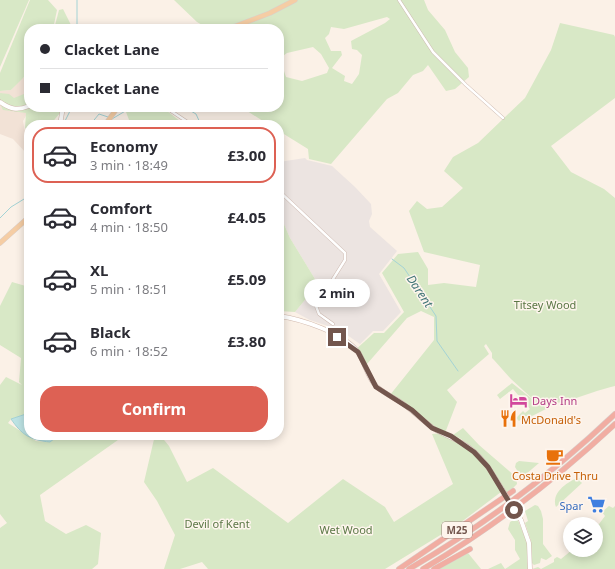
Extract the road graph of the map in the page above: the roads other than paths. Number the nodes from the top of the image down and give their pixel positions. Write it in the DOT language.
graph roads {
  1 [pos="295,0"];
  2 [pos="399,0"];
  3 [pos="241,24"];
  4 [pos="0,102"];
  5 [pos="24,108"];
  6 [pos="172,112"];
  7 [pos="503,118"];
  8 [pos="184,120"];
  9 [pos="284,196"];
  10 [pos="24,221"];
  11 [pos="0,243"];
  12 [pos="284,317"];
  13 [pos="333,324"];
  14 [pos="615,414"];
  15 [pos="615,424"];
  16 [pos="513,491"];
  17 [pos="470,549"];
  18 [pos="399,569"];
  19 [pos="409,569"];
  20 [pos="423,569"];
  21 [pos="434,569"];
  22 [pos="530,569"];
  1 -- 3 [label="main road"];
  2 -- 7 [label="street"];
  4 -- 5 [label="street"];
  6 -- 8 [label="street"];
  9 -- 13 [label="street"];
  10 -- 11 [label="main road"];
  12 -- 22 [label="street, bridge"];
  14 -- 19 [label="highway, M25"];
  15 -- 20 [label="highway, M25"];
  16 -- 18 [label="highway, M25"];
  17 -- 21 [label="highway, M25"];
}
